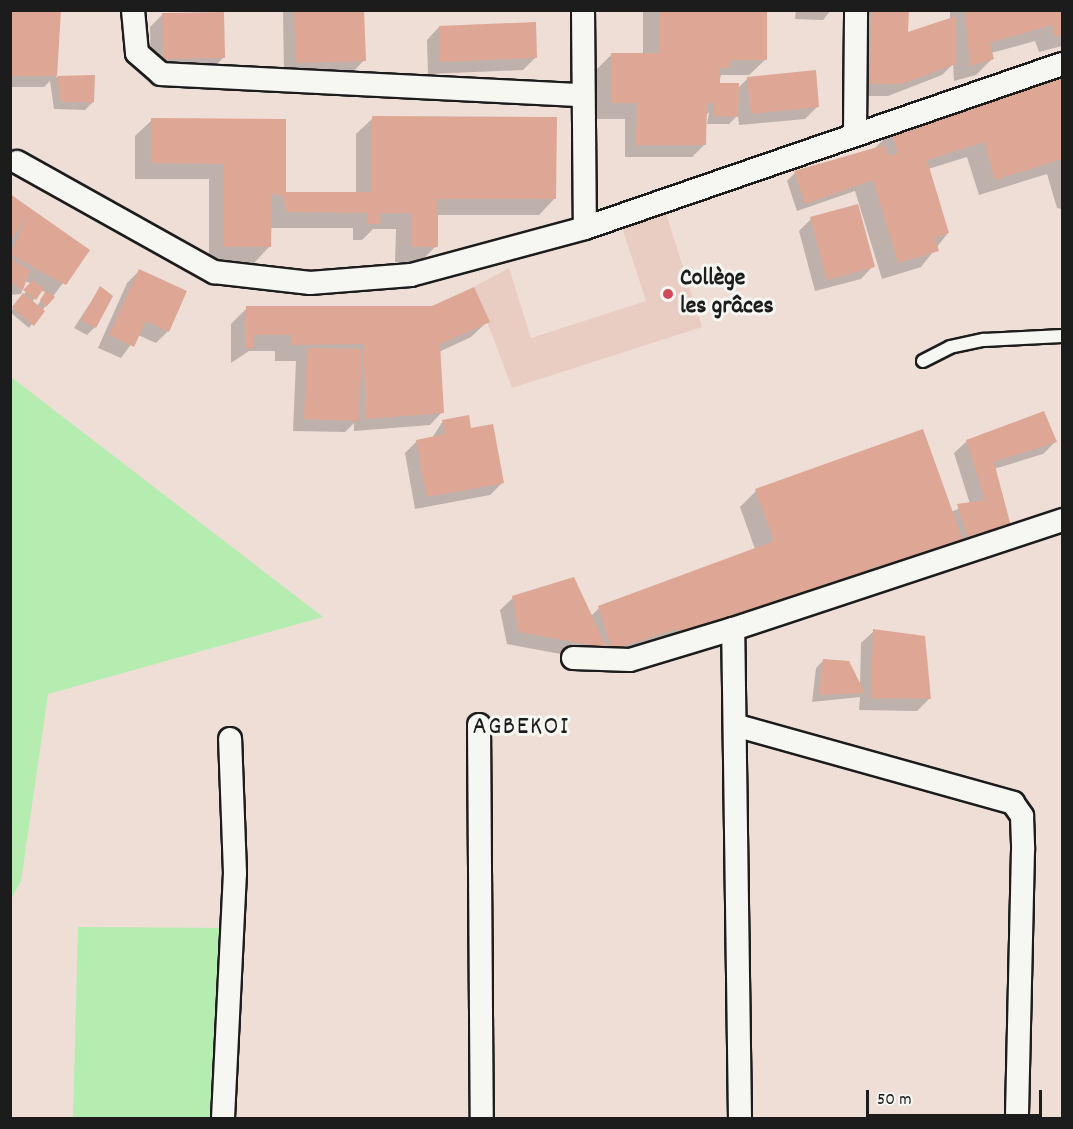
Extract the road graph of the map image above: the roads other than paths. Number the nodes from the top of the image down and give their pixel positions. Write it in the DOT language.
graph roads {
  1 [pos="133,10"];
  2 [pos="583,10"];
  3 [pos="856,10"];
  4 [pos="1062,64"];
  5 [pos="581,95"];
  6 [pos="855,132"];
  7 [pos="17,162"];
  8 [pos="585,228"];
  9 [pos="1062,336"];
  10 [pos="923,361"];
  11 [pos="1062,519"];
  12 [pos="733,628"];
  13 [pos="573,658"];
  14 [pos="479,725"];
  15 [pos="738,726"];
  16 [pos="230,739"];
  17 [pos="223,1119"];
  18 [pos="482,1119"];
  19 [pos="740,1119"];
  20 [pos="1017,1119"];
  1 -- 5 [label="street"];
  2 -- 5 [label="street"];
  3 -- 6 [label="street"];
  4 -- 6 [label="street"];
  5 -- 8 [label="street"];
  6 -- 8 [label="street"];
  7 -- 8 [label="street"];
  9 -- 10 [label="lane"];
  11 -- 12 [label="street"];
  12 -- 13 [label="street"];
  12 -- 15 [label="street"];
  14 -- 18 [label="street"];
  15 -- 19 [label="street"];
  15 -- 20 [label="street"];
  16 -- 17 [label="street"];
}
